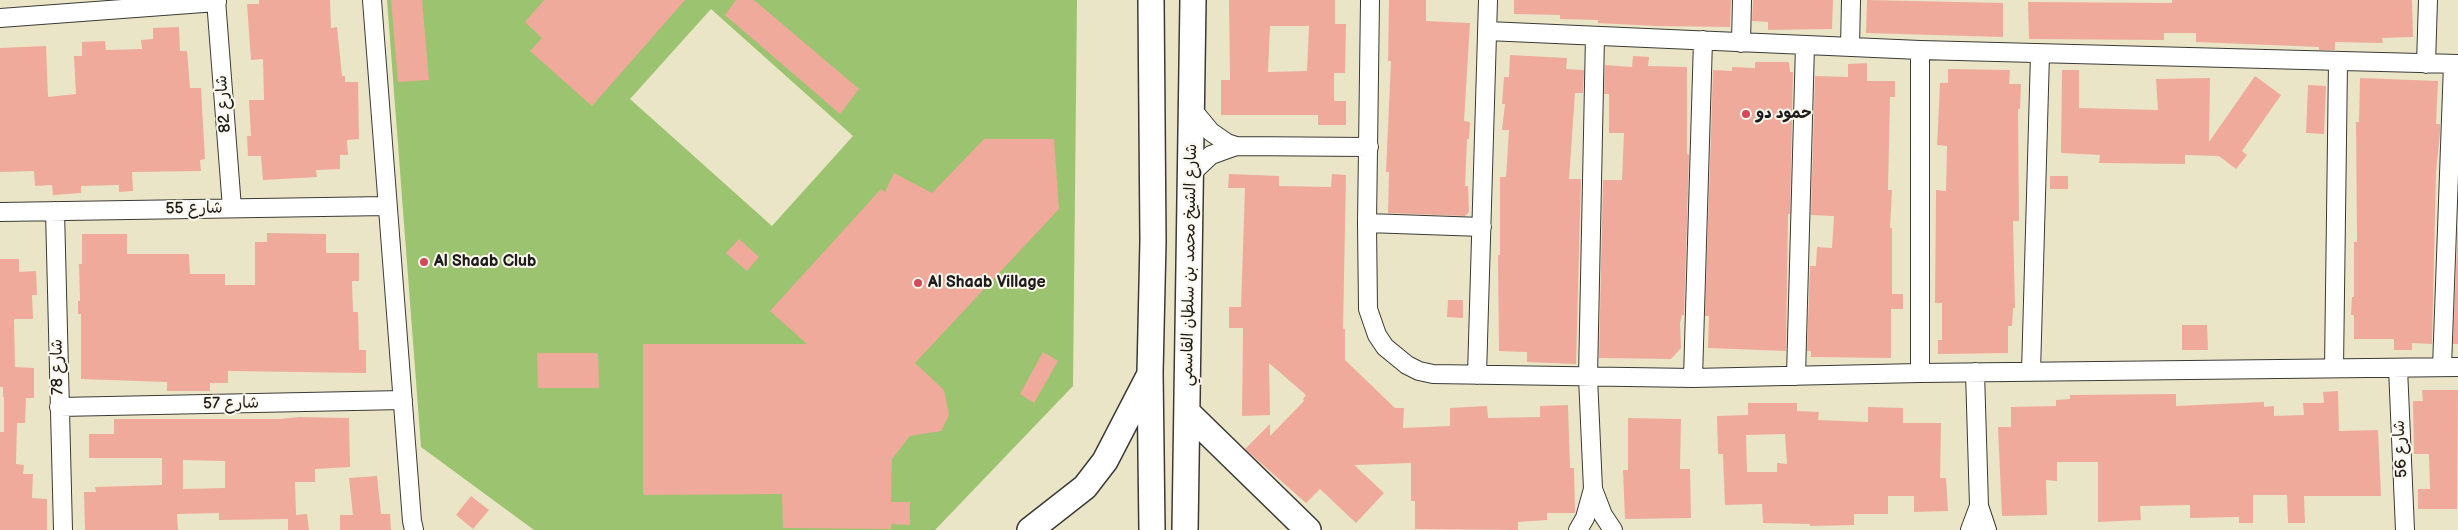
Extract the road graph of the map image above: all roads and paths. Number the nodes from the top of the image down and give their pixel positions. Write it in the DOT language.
graph roads {
  1 [pos="372,0"];
  2 [pos="1151,0"];
  3 [pos="1193,0"];
  4 [pos="1370,0"];
  5 [pos="1488,0"];
  6 [pos="1742,0"];
  7 [pos="1851,0"];
  8 [pos="2428,0"];
  9 [pos="216,1"];
  10 [pos="0,18"];
  11 [pos="1487,31"];
  12 [pos="1595,36"];
  13 [pos="1703,40"];
  14 [pos="1741,43"];
  15 [pos="1804,45"];
  16 [pos="1850,47"];
  17 [pos="1920,50"];
  18 [pos="2040,54"];
  19 [pos="2338,63"];
  20 [pos="2426,64"];
  21 [pos="2455,64"];
  22 [pos="1192,109"];
  23 [pos="1236,146"];
  24 [pos="1369,147"];
  25 [pos="1192,173"];
  26 [pos="387,206"];
  27 [pos="232,208"];
  28 [pos="55,211"];
  29 [pos="0,212"];
  30 [pos="1367,223"];
  31 [pos="1482,226"];
  32 [pos="2450,367"];
  33 [pos="2334,368"];
  34 [pos="2398,368"];
  35 [pos="1975,372"];
  36 [pos="2031,372"];
  37 [pos="1150,373"];
  38 [pos="1920,373"];
  39 [pos="1477,375"];
  40 [pos="1796,376"];
  41 [pos="1588,377"];
  42 [pos="1693,378"];
  43 [pos="403,400"];
  44 [pos="59,407"];
  45 [pos="1188,413"];
  46 [pos="1593,489"];
  47 [pos="1979,506"];
  48 [pos="412,527"];
  49 [pos="62,528"];
  50 [pos="1030,530"];
  51 [pos="1152,530"];
  52 [pos="1186,530"];
  53 [pos="1308,530"];
  54 [pos="1578,530"];
  55 [pos="1613,530"];
  56 [pos="1970,530"];
  57 [pos="1987,530"];
  58 [pos="2405,530"];
  1 -- 26 [label="street"];
  2 -- 37 [label="main road"];
  3 -- 22 [label="main road, شارع الشيخ محمد بن سلطان القاسمي"];
  4 -- 24 [label="street"];
  5 -- 11 [label="street"];
  6 -- 14 [label="street"];
  7 -- 16 [label="street"];
  8 -- 20 [label="street"];
  9 -- 10 [label="street"];
  9 -- 27 [label="street, شارع 82"];
  11 -- 12 [label="street"];
  11 -- 31 [label="street"];
  12 -- 13 [label="street"];
  12 -- 41 [label="street"];
  13 -- 14 [label="street"];
  13 -- 42 [label="street"];
  14 -- 15 [label="street"];
  15 -- 16 [label="street"];
  15 -- 40 [label="street"];
  16 -- 17 [label="street"];
  17 -- 18 [label="street"];
  17 -- 38 [label="street"];
  18 -- 19 [label="street"];
  18 -- 36 [label="street"];
  19 -- 20 [label="street"];
  19 -- 33 [label="street"];
  20 -- 21 [label="street"];
  21 -- 32 [label="street"];
  22 -- 23 [label="street"];
  22 -- 25 [label="main road, شارع الشيخ محمد بن سلطان القاسمي"];
  23 -- 24 [label="street"];
  23 -- 25 [label="street"];
  24 -- 30 [label="street"];
  25 -- 45 [label="main road, شارع الشيخ محمد بن سلطان القاسمي"];
  26 -- 27 [label="street, شارع 55"];
  26 -- 43 [label="street"];
  27 -- 28 [label="street, شارع 55"];
  28 -- 29 [label="street, شارع 55"];
  28 -- 44 [label="street, شارع 78"];
  30 -- 31 [label="street"];
  30 -- 39 [label="street"];
  31 -- 39 [label="street"];
  32 -- 34 [label="street"];
  33 -- 34 [label="street"];
  33 -- 36 [label="street"];
  34 -- 58 [label="street, شارع 56"];
  35 -- 36 [label="street"];
  35 -- 38 [label="street"];
  35 -- 47 [label="street"];
  37 -- 50 [label="main road"];
  37 -- 51 [label="main road"];
  38 -- 40 [label="street"];
  39 -- 41 [label="street"];
  40 -- 42 [label="street"];
  41 -- 42 [label="street"];
  41 -- 46 [label="street"];
  43 -- 44 [label="street, شارع 57"];
  43 -- 48 [label="street"];
  44 -- 49 [label="street, شارع 78"];
  45 -- 52 [label="main road, شارع الشيخ محمد بن سلطان القاسمي"];
  45 -- 53 [label="main road"];
  46 -- 54 [label="street"];
  46 -- 55 [label="street"];
  47 -- 56 [label="street"];
  47 -- 57 [label="street"];
}
